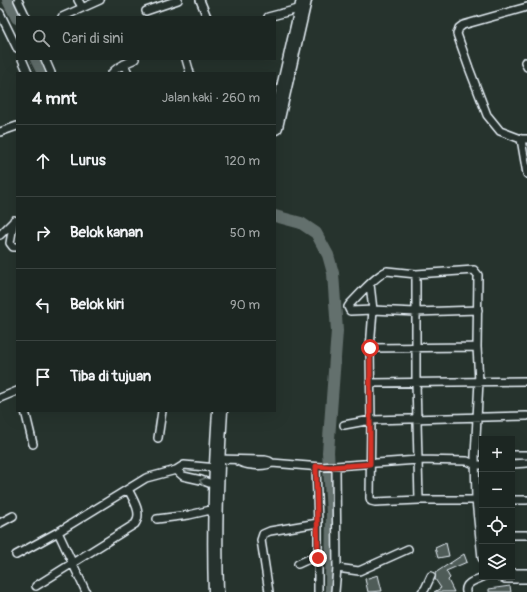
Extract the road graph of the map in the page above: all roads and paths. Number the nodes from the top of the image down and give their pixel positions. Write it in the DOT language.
graph roads {
  1 [pos="18,0"];
  2 [pos="78,0"];
  3 [pos="100,0"];
  4 [pos="178,0"];
  5 [pos="200,0"];
  6 [pos="303,4"];
  7 [pos="527,7"];
  8 [pos="82,8"];
  9 [pos="146,10"];
  10 [pos="0,13"];
  11 [pos="26,16"];
  12 [pos="64,16"];
  13 [pos="207,16"];
  14 [pos="271,16"];
  15 [pos="16,46"];
  16 [pos="22,60"];
  17 [pos="45,60"];
  18 [pos="133,60"];
  19 [pos="186,60"];
  20 [pos="124,64"];
  21 [pos="28,72"];
  22 [pos="51,72"];
  23 [pos="113,72"];
  24 [pos="128,72"];
  25 [pos="190,72"];
  26 [pos="276,122"];
  27 [pos="16,126"];
  28 [pos="0,132"];
  29 [pos="524,139"];
  30 [pos="527,174"];
  31 [pos="15,219"];
  32 [pos="0,235"];
  33 [pos="16,247"];
  34 [pos="416,274"];
  35 [pos="370,284"];
  36 [pos="373,310"];
  37 [pos="478,310"];
  38 [pos="416,312"];
  39 [pos="416,347"];
  40 [pos="476,347"];
  41 [pos="370,348"];
  42 [pos="479,381"];
  43 [pos="527,381"];
  44 [pos="416,382"];
  45 [pos="371,383"];
  46 [pos="16,391"];
  47 [pos="0,398"];
  48 [pos="25,412"];
  49 [pos="162,412"];
  50 [pos="220,412"];
  51 [pos="527,416"];
  52 [pos="417,418"];
  53 [pos="477,418"];
  54 [pos="371,420"];
  55 [pos="344,425"];
  56 [pos="158,438"];
  57 [pos="33,444"];
  58 [pos="515,455"];
  59 [pos="527,455"];
  60 [pos="479,456"];
  61 [pos="418,460"];
  62 [pos="468,461"];
  63 [pos="527,463"];
  64 [pos="217,464"];
  65 [pos="370,464"];
  66 [pos="515,464"];
  67 [pos="479,465"];
  68 [pos="319,467"];
  69 [pos="333,467"];
  70 [pos="176,470"];
  71 [pos="216,486"];
  72 [pos="128,489"];
  73 [pos="419,500"];
  74 [pos="479,500"];
  75 [pos="515,500"];
  76 [pos="527,500"];
  77 [pos="215,509"];
  78 [pos="13,516"];
  79 [pos="157,519"];
  80 [pos="0,523"];
  81 [pos="318,523"];
  82 [pos="58,532"];
  83 [pos="515,535"];
  84 [pos="527,535"];
  85 [pos="408,549"];
  86 [pos="16,555"];
  87 [pos="318,558"];
  88 [pos="72,562"];
  89 [pos="298,564"];
  90 [pos="337,568"];
  91 [pos="515,573"];
  92 [pos="527,573"];
  93 [pos="431,576"];
  94 [pos="515,578"];
  95 [pos="479,579"];
  96 [pos="527,579"];
  97 [pos="36,586"];
  98 [pos="86,592"];
  99 [pos="216,592"];
  100 [pos="269,592"];
  101 [pos="318,592"];
  102 [pos="335,592"];
  103 [pos="422,592"];
  104 [pos="466,592"];
  1 -- 11 [label="street"];
  2 -- 8 [label="street"];
  3 -- 8 [label="street"];
  4 -- 9 [label="street"];
  5 -- 13 [label="street"];
  6 -- 14 [label="street"];
  6 -- 26 [label="highway"];
  7 -- 29 [label="street"];
  8 -- 12 [label="street"];
  10 -- 15 [label="street"];
  16 -- 21 [label="street"];
  17 -- 22 [label="street"];
  18 -- 20 [label="street"];
  19 -- 25 [label="street"];
  20 -- 23 [label="street"];
  20 -- 24 [label="street"];
  27 -- 28 [label="street"];
  29 -- 30 [label="street"];
  31 -- 32 [label="street"];
  31 -- 33 [label="street"];
  34 -- 35 [label="street"];
  34 -- 37 [label="street"];
  34 -- 38 [label="street"];
  35 -- 36 [label="street"];
  35 -- 36 [label="street"];
  36 -- 38 [label="street"];
  36 -- 41 [label="street"];
  37 -- 38 [label="street"];
  37 -- 40 [label="street"];
  38 -- 39 [label="street"];
  39 -- 40 [label="street"];
  39 -- 41 [label="street"];
  39 -- 44 [label="street"];
  40 -- 42 [label="street"];
  41 -- 45 [label="street"];
  42 -- 43 [label="street"];
  42 -- 44 [label="street"];
  42 -- 53 [label="street"];
  44 -- 45 [label="street"];
  44 -- 52 [label="street"];
  45 -- 54 [label="street"];
  46 -- 47 [label="street"];
  48 -- 57 [label="street"];
  49 -- 56 [label="street"];
  50 -- 64 [label="highway"];
  51 -- 53 [label="street"];
  52 -- 53 [label="street"];
  52 -- 54 [label="street"];
  52 -- 61 [label="street"];
  53 -- 60 [label="street"];
  54 -- 55 [label="street"];
  54 -- 65 [label="street"];
  58 -- 59 [label="street"];
  60 -- 62 [label="street"];
  61 -- 62 [label="street"];
  61 -- 65 [label="street"];
  61 -- 73 [label="street"];
  62 -- 67 [label="street"];
  63 -- 66 [label="street"];
  64 -- 68 [label="street"];
  64 -- 70 [label="street"];
  64 -- 71 [label="highway"];
  65 -- 69 [label="street"];
  65 -- 73 [label="street"];
  68 -- 69 [label="street"];
  68 -- 81 [label="street"];
  69 -- 90 [label="street"];
  71 -- 70 [label="street, one-way"];
  70 -- 72 [label="street"];
  71 -- 77 [label="highway"];
  72 -- 82 [label="street"];
  72 -- 88 [label="street"];
  73 -- 74 [label="street"];
  75 -- 76 [label="street"];
  77 -- 79 [label="street"];
  77 -- 99 [label="highway"];
  78 -- 80 [label="street"];
  81 -- 87 [label="street"];
  81 -- 100 [label="street"];
  82 -- 86 [label="street"];
  82 -- 88 [label="street"];
  83 -- 84 [label="street"];
  85 -- 90 [label="street"];
  87 -- 89 [label="street"];
  87 -- 101 [label="street"];
  88 -- 97 [label="street"];
  88 -- 98 [label="street"];
  90 -- 102 [label="street"];
  91 -- 92 [label="street"];
  93 -- 103 [label="street"];
  94 -- 96 [label="street"];
  95 -- 104 [label="street"];
}
